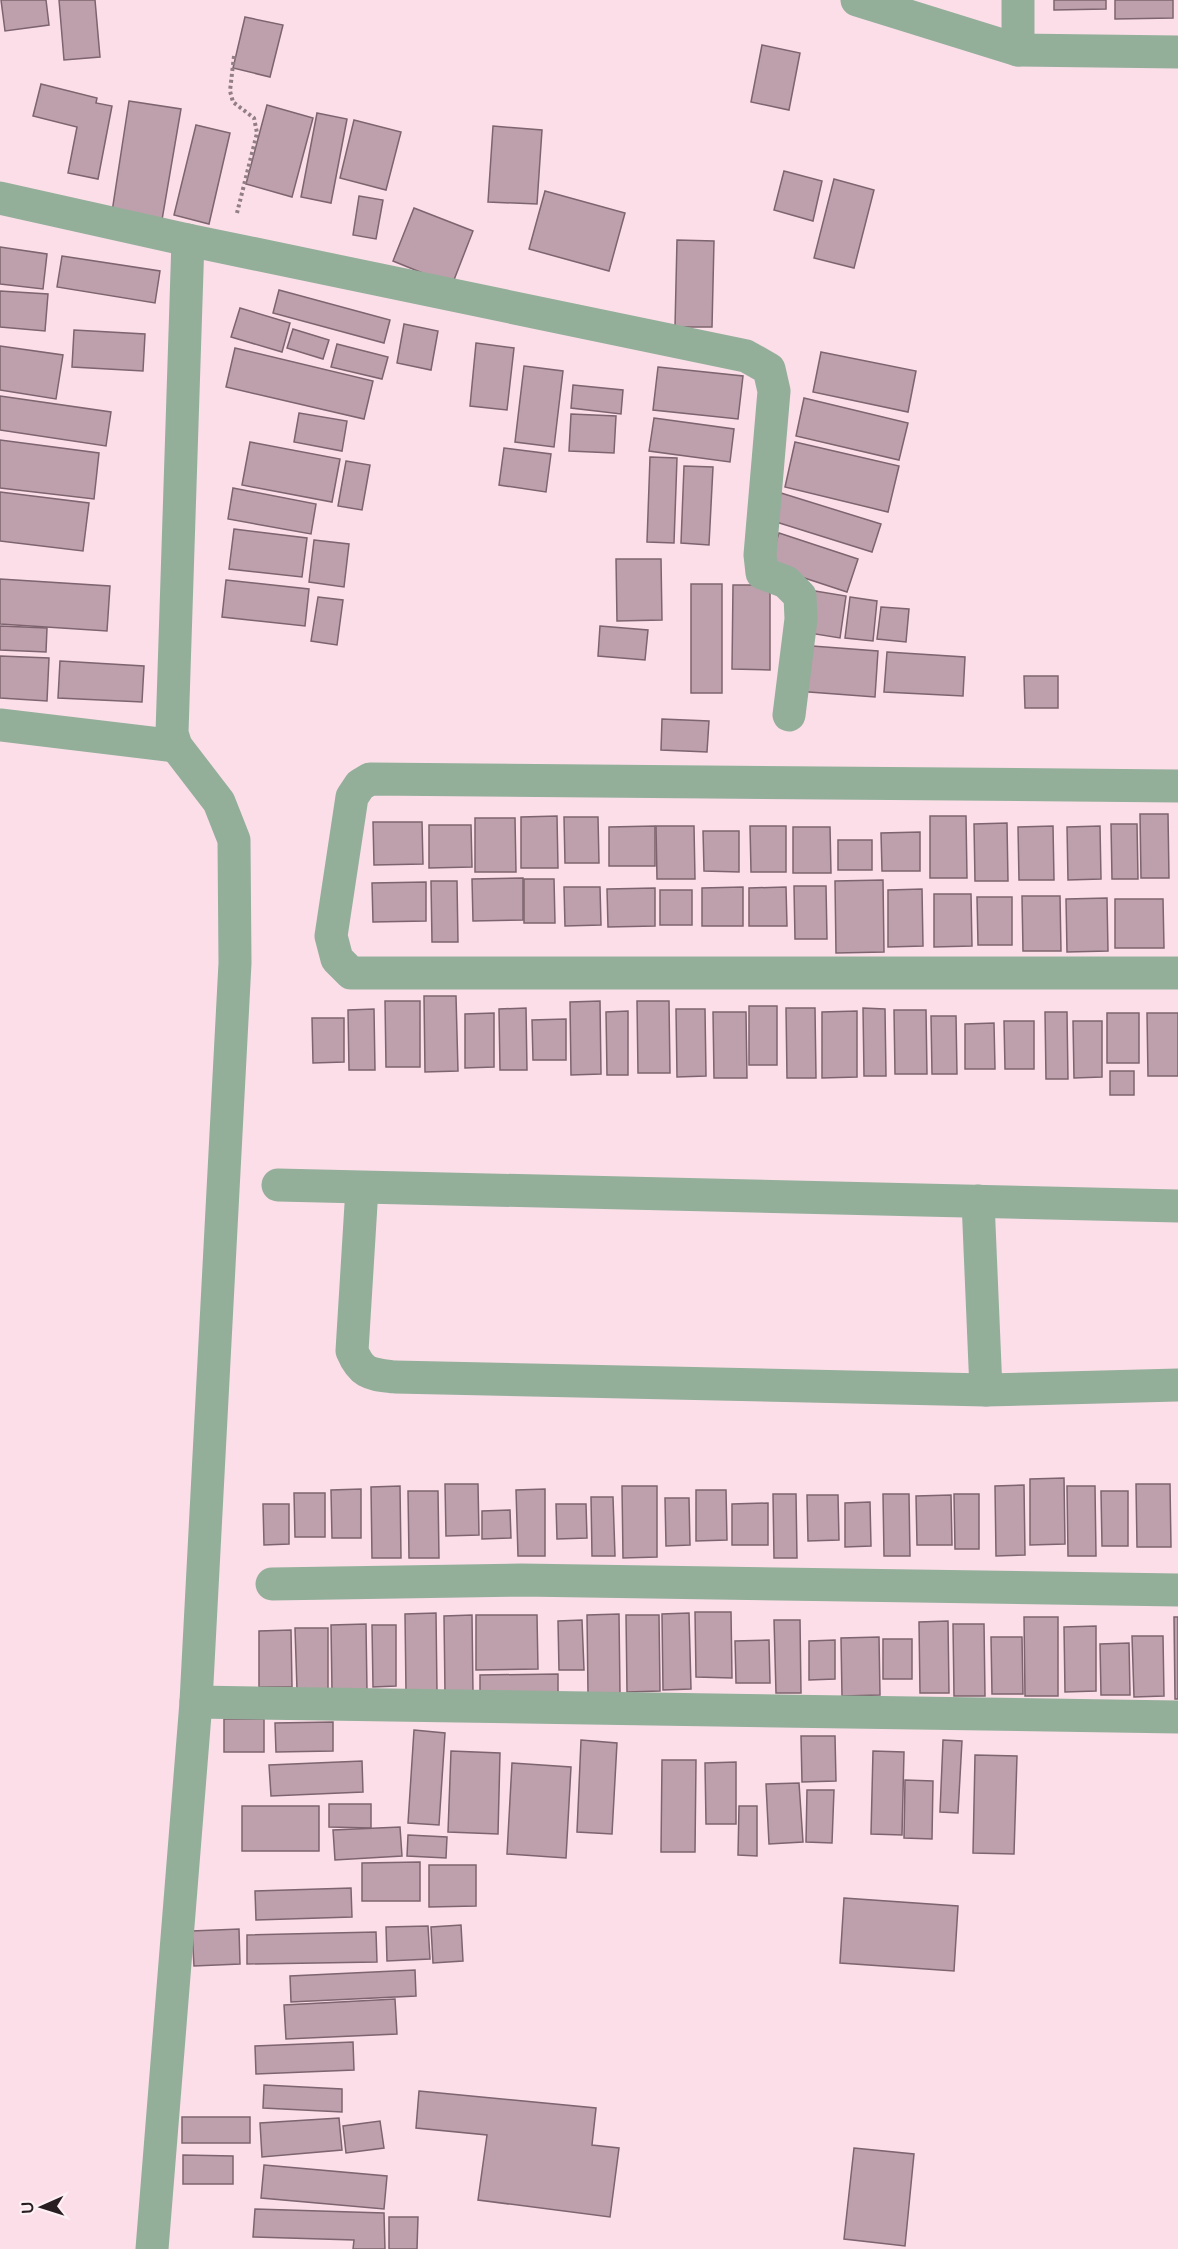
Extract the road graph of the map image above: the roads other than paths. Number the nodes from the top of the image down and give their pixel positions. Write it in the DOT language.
graph roads {
  1 [pos="857,0"];
  2 [pos="1018,0"];
  3 [pos="1018,50"];
  4 [pos="1178,52"];
  5 [pos="0,198"];
  6 [pos="188,240"];
  7 [pos="789,715"];
  8 [pos="0,725"];
  9 [pos="176,746"];
  10 [pos="1178,786"];
  11 [pos="1178,973"];
  12 [pos="278,1185"];
  13 [pos="362,1188"];
  14 [pos="978,1201"];
  15 [pos="1178,1206"];
  16 [pos="1178,1385"];
  17 [pos="986,1390"];
  18 [pos="272,1584"];
  19 [pos="1178,1590"];
  20 [pos="196,1702"];
  21 [pos="1178,1717"];
  22 [pos="152,2249"];
  1 -- 3 [label="street"];
  2 -- 3 [label="street"];
  3 -- 4 [label="street"];
  5 -- 6 [label="street"];
  6 -- 7 [label="street"];
  6 -- 9 [label="street"];
  8 -- 9 [label="street"];
  9 -- 20 [label="street"];
  10 -- 11 [label="street"];
  12 -- 13 [label="street"];
  13 -- 14 [label="street"];
  13 -- 17 [label="street"];
  14 -- 15 [label="street"];
  14 -- 17 [label="street"];
  16 -- 17 [label="street"];
  18 -- 19 [label="street"];
  20 -- 21 [label="street"];
  20 -- 22 [label="street"];
}
